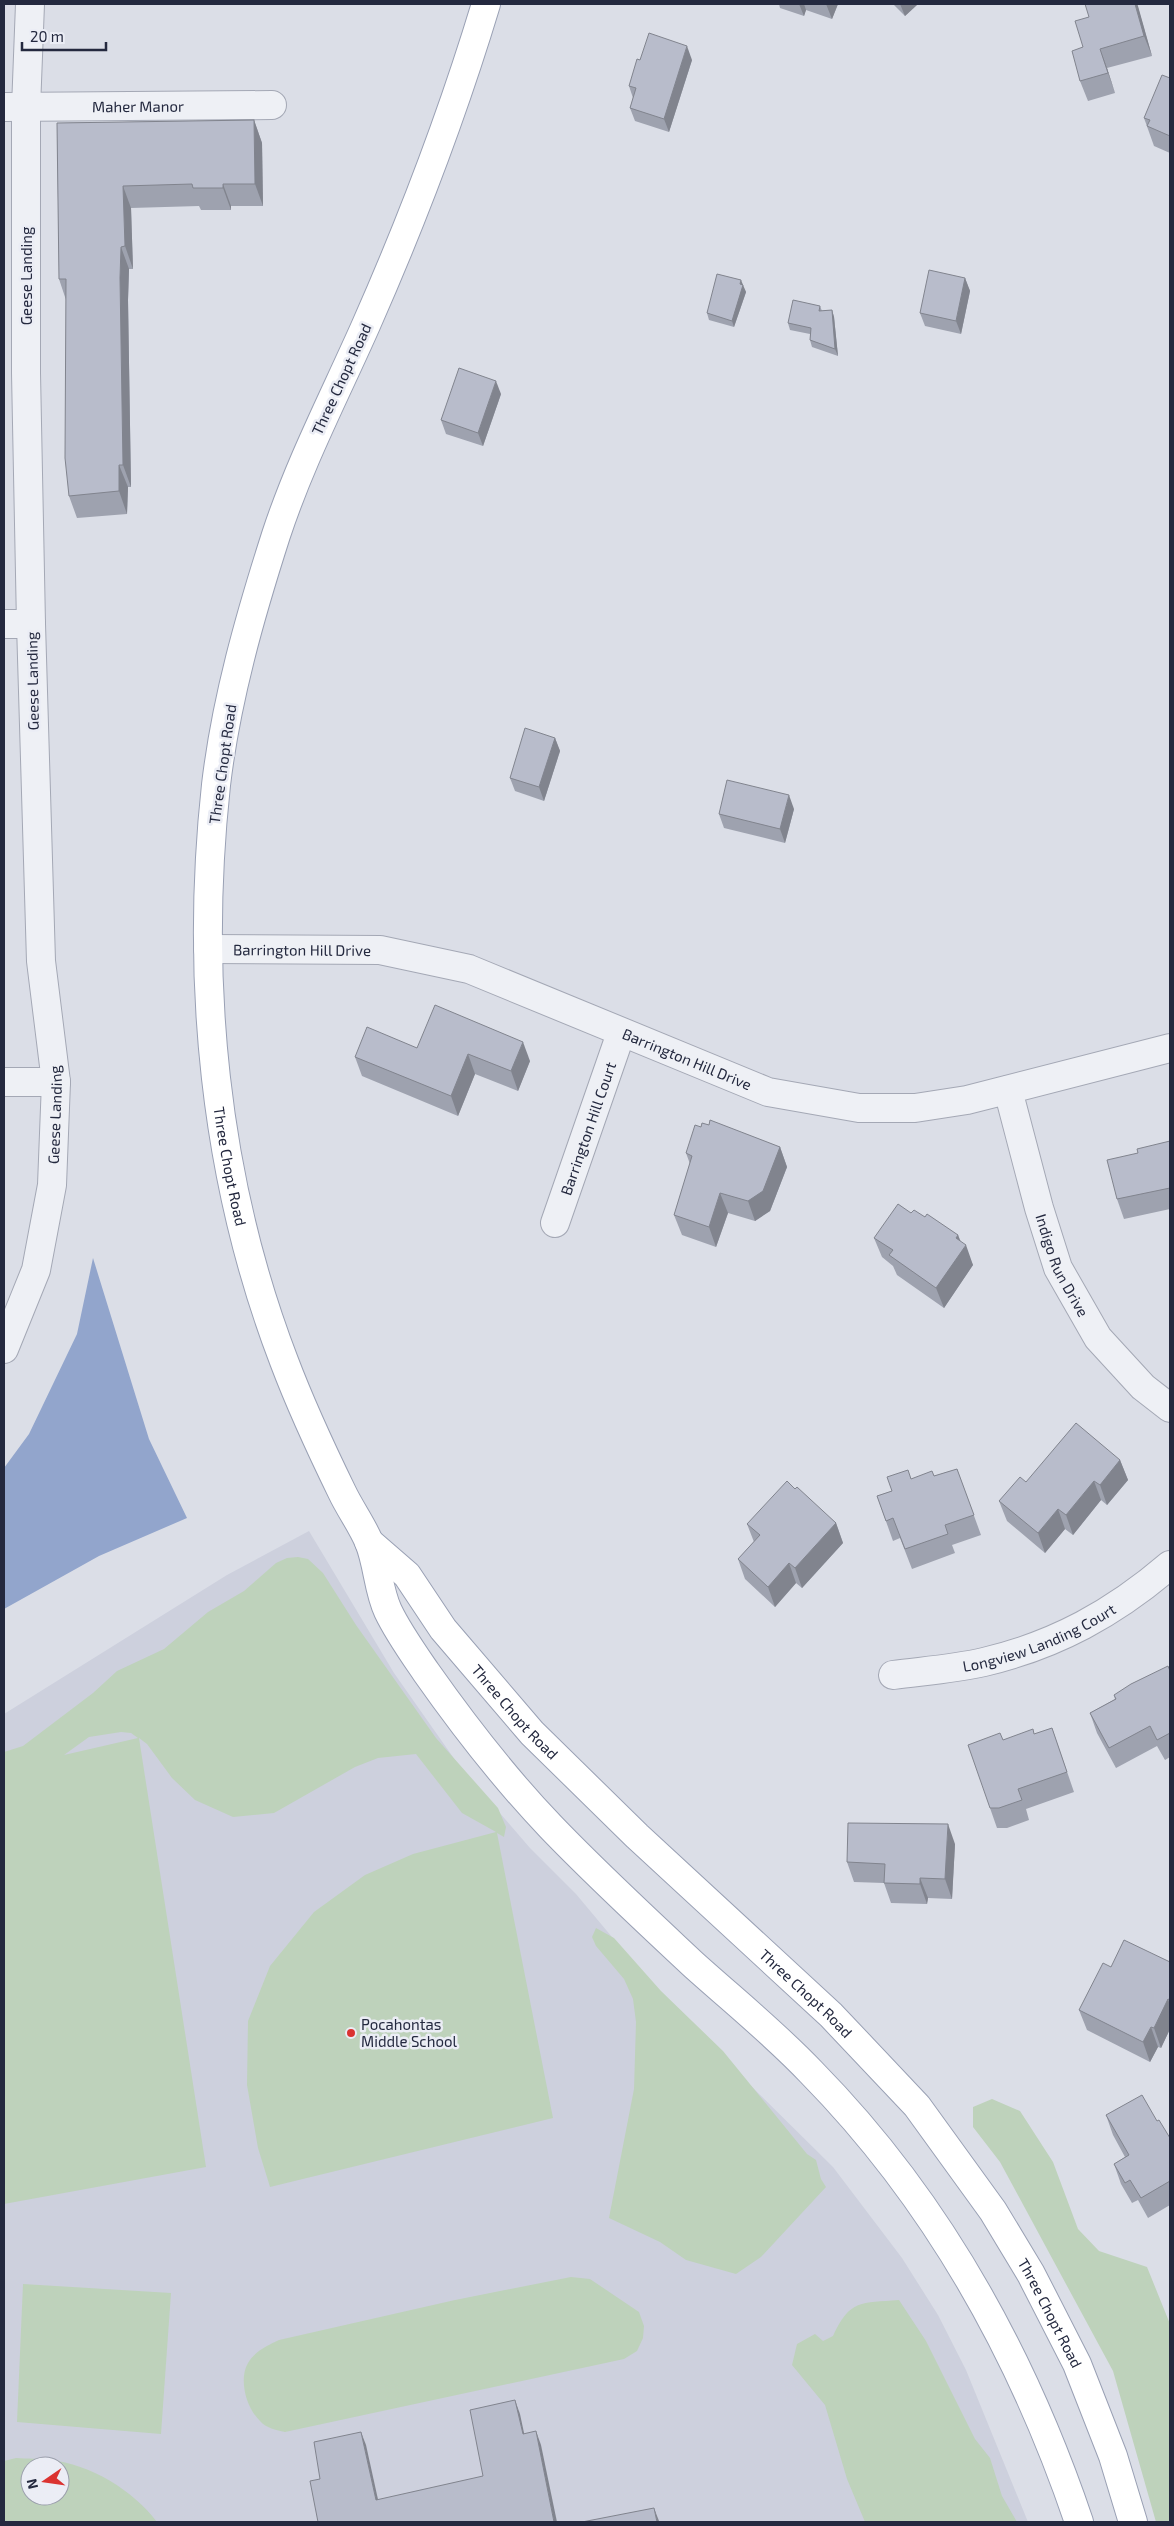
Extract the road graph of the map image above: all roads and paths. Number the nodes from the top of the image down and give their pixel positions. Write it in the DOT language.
graph roads {
  1 [pos="30,4"];
  2 [pos="486,4"];
  3 [pos="272,105"];
  4 [pos="15,108"];
  5 [pos="15,373"];
  6 [pos="4,624"];
  7 [pos="31,624"];
  8 [pos="208,949"];
  9 [pos="621,1033"];
  10 [pos="1170,1048"];
  11 [pos="4,1082"];
  12 [pos="56,1082"];
  13 [pos="1008,1090"];
  14 [pos="555,1223"];
  15 [pos="4,1349"];
  16 [pos="1170,1408"];
  17 [pos="369,1542"];
  18 [pos="1170,1565"];
  19 [pos="893,1675"];
  20 [pos="1079,2522"];
  21 [pos="1133,2522"];
  1 -- 4 [label="street, Geese Landing"];
  2 -- 8 [label="main road, Three Chopt Road"];
  3 -- 4 [label="street, Maher Manor"];
  4 -- 5 [label="street, Geese Landing"];
  5 -- 7 [label="street, Geese Landing"];
  6 -- 7 [label="street"];
  7 -- 12 [label="street, Geese Landing"];
  8 -- 9 [label="street, Barrington Hill Drive"];
  8 -- 17 [label="main road, Three Chopt Road"];
  9 -- 13 [label="street, Barrington Hill Drive"];
  9 -- 14 [label="street, Barrington Hill Court"];
  10 -- 13 [label="street, Barrington Hill Drive"];
  11 -- 12 [label="street"];
  12 -- 15 [label="street, Geese Landing"];
  13 -- 16 [label="street, Indigo Run Drive"];
  17 -- 20 [label="main road, Three Chopt Road"];
  17 -- 21 [label="main road, Three Chopt Road"];
  18 -- 19 [label="street, Longview Landing Court"];
}
